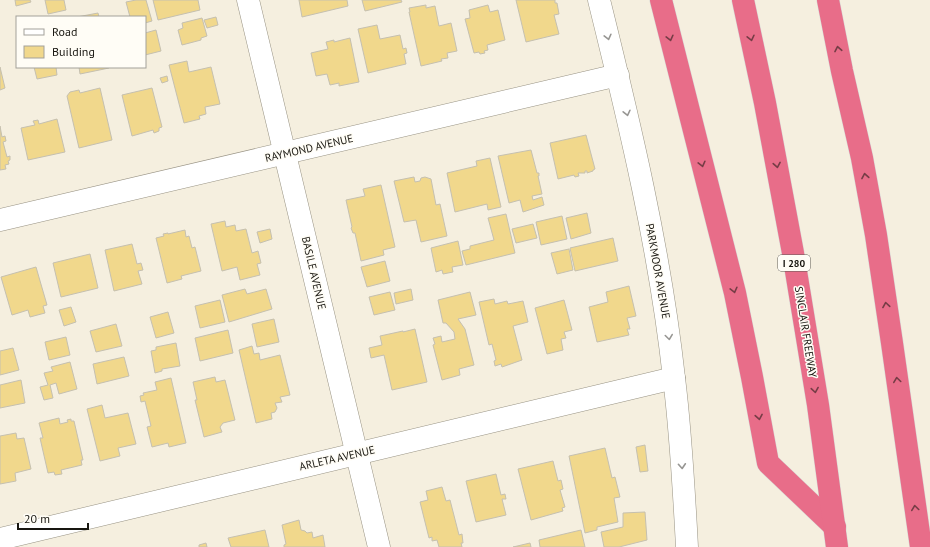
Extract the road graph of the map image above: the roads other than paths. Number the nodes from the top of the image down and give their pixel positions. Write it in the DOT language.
graph roads {
  1 [pos="248,0"];
  2 [pos="599,0"];
  3 [pos="660,0"];
  4 [pos="742,0"];
  5 [pos="828,0"];
  6 [pos="618,75"];
  7 [pos="285,154"];
  8 [pos="0,220"];
  9 [pos="674,378"];
  10 [pos="357,454"];
  11 [pos="836,537"];
  12 [pos="0,539"];
  13 [pos="379,547"];
  14 [pos="687,547"];
  15 [pos="921,547"];
  1 -- 7 [label="street, BASILE AVENUE"];
  2 -- 6 [label="street, PARKMOOR AVENUE, one-way"];
  3 -- 11 [label="highway, one-way"];
  4 -- 11 [label="highway, SINCLAIR FREEWAY / I 280, one-way"];
  15 -- 5 [label="highway, one-way"];
  6 -- 7 [label="street, RAYMOND AVENUE"];
  6 -- 9 [label="street, PARKMOOR AVENUE, one-way"];
  7 -- 8 [label="street, RAYMOND AVENUE"];
  7 -- 10 [label="street, BASILE AVENUE"];
  9 -- 10 [label="street, ARLETA AVENUE"];
  9 -- 14 [label="street, PARKMOOR AVENUE, one-way"];
  10 -- 12 [label="street, ARLETA AVENUE"];
  10 -- 13 [label="street, BASILE AVENUE"];
}
